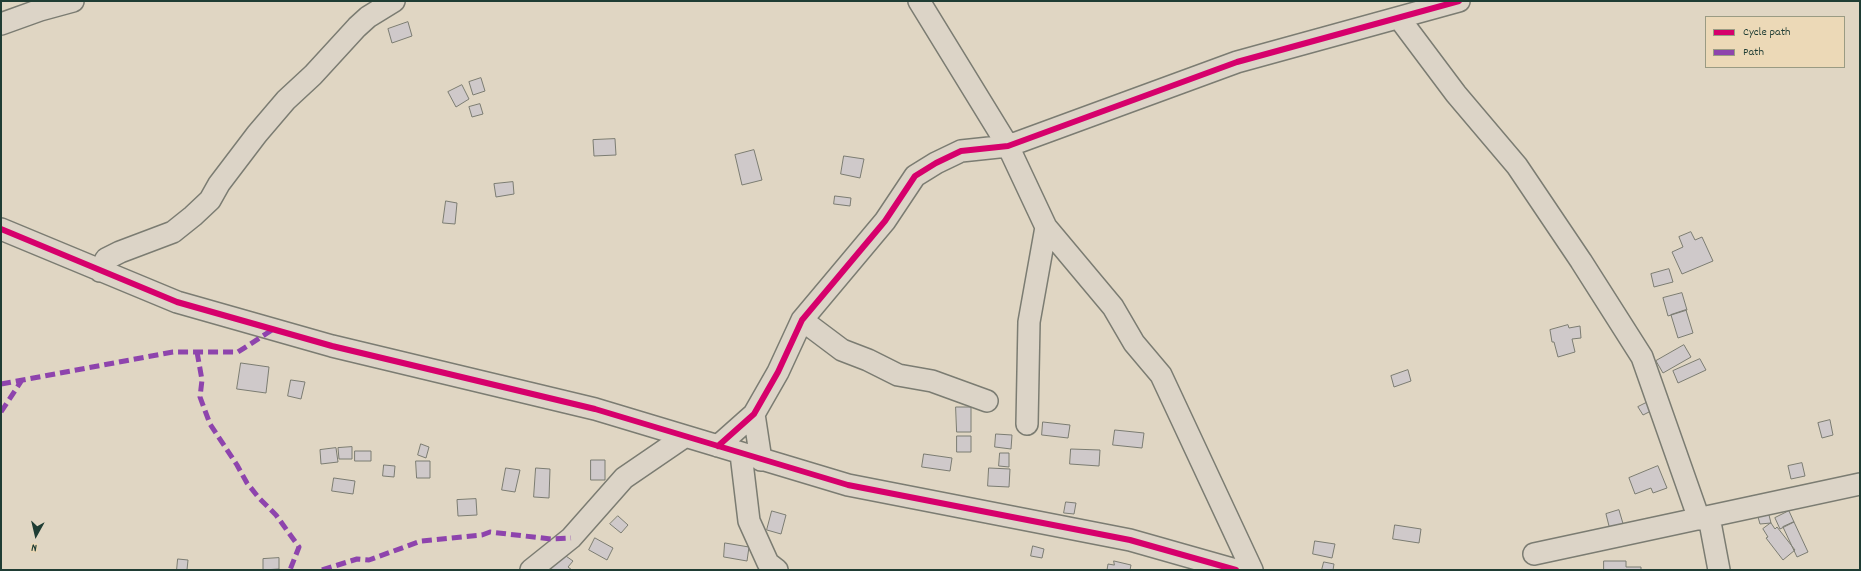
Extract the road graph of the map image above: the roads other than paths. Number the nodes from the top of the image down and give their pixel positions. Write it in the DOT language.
graph roads {
  1 [pos="73,1"];
  2 [pos="394,1"];
  3 [pos="919,1"];
  4 [pos="1459,1"];
  5 [pos="1399,18"];
  6 [pos="1,24"];
  7 [pos="1008,146"];
  8 [pos="1046,227"];
  9 [pos="1,229"];
  10 [pos="100,270"];
  11 [pos="802,320"];
  12 [pos="987,401"];
  13 [pos="754,414"];
  14 [pos="1027,424"];
  15 [pos="684,437"];
  16 [pos="718,446"];
  17 [pos="741,454"];
  18 [pos="761,460"];
  19 [pos="1860,484"];
  20 [pos="1704,518"];
  21 [pos="1534,554"];
  22 [pos="771,568"];
  23 [pos="531,570"];
  24 [pos="1236,570"];
  25 [pos="1264,570"];
  26 [pos="1719,570"];
  1 -- 6 [label="street"];
  2 -- 10 [label="street"];
  3 -- 7 [label="street"];
  4 -- 5 [label="street"];
  5 -- 7 [label="street"];
  5 -- 20 [label="street"];
  7 -- 8 [label="street"];
  7 -- 11 [label="street"];
  8 -- 14 [label="street"];
  8 -- 25 [label="street"];
  9 -- 10 [label="street"];
  10 -- 15 [label="street"];
  11 -- 12 [label="street"];
  11 -- 13 [label="street"];
  13 -- 16 [label="street"];
  13 -- 18 [label="street"];
  15 -- 16 [label="street"];
  15 -- 23 [label="street"];
  16 -- 17 [label="street"];
  17 -- 18 [label="street"];
  17 -- 22 [label="street"];
  18 -- 24 [label="street"];
  19 -- 20 [label="street"];
  20 -- 21 [label="street"];
  20 -- 26 [label="street"];
}
